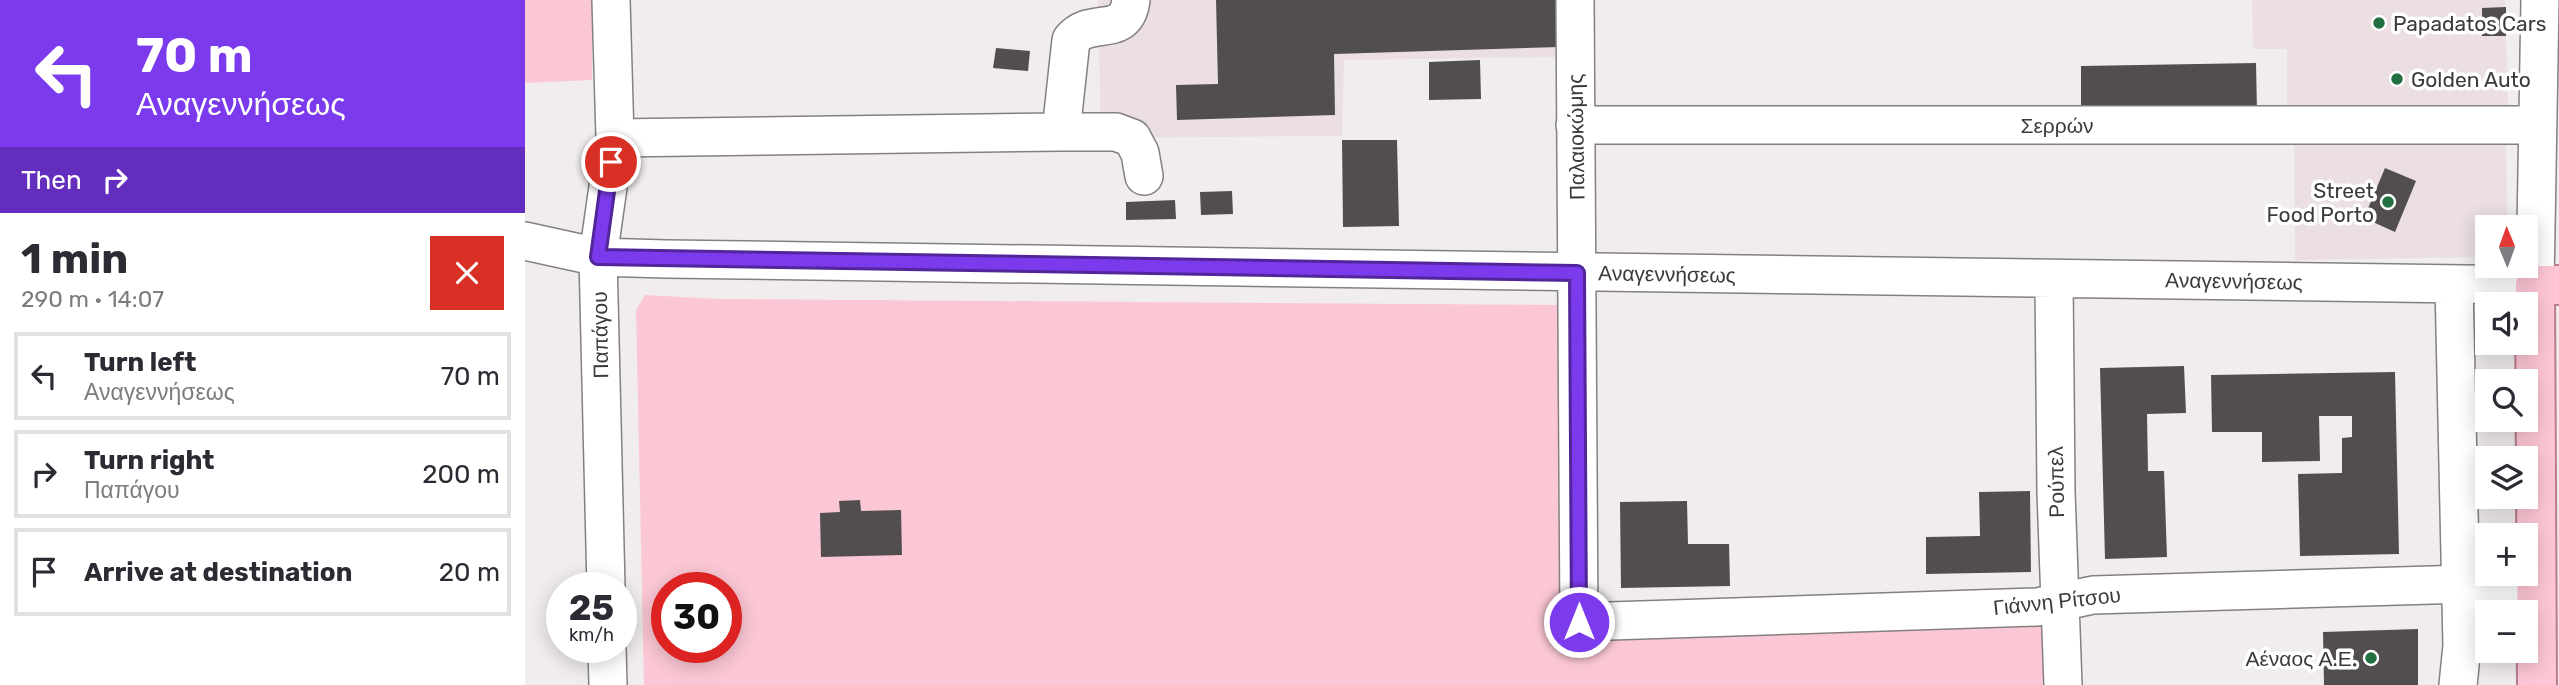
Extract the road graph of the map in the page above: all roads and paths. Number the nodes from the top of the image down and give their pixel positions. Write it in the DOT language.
graph roads {
  1 [pos="611,0"];
  2 [pos="1131,0"];
  3 [pos="1575,0"];
  4 [pos="2540,0"];
  5 [pos="2549,62"];
  6 [pos="1575,125"];
  7 [pos="2538,125"];
  8 [pos="1061,132"];
  9 [pos="615,138"];
  10 [pos="1144,176"];
  11 [pos="525,241"];
  12 [pos="598,257"];
  13 [pos="1577,273"];
  14 [pos="2054,279"];
  15 [pos="2453,284"];
  16 [pos="2547,285"];
  17 [pos="2537,523"];
  18 [pos="606,572"];
  19 [pos="2461,584"];
  20 [pos="2475,584"];
  21 [pos="2535,586"];
  22 [pos="2060,604"];
  23 [pos="1579,622"];
  24 [pos="607,663"];
  25 [pos="2544,663"];
  26 [pos="608,685"];
  27 [pos="2063,685"];
  28 [pos="2458,685"];
  1 -- 9 [label="street, Παπάγου"];
  2 -- 8 [label="street"];
  3 -- 6 [label="street, Παλαιοκώμης"];
  4 -- 5 [label="street"];
  5 -- 7 [label="street"];
  6 -- 7 [label="street, Σερρών"];
  6 -- 13 [label="street, Παλαιοκώμης"];
  7 -- 16 [label="street"];
  8 -- 9 [label="street"];
  8 -- 10 [label="street"];
  9 -- 12 [label="street, Παπάγου"];
  11 -- 12 [label="street, Αναγεννήσεως"];
  12 -- 13 [label="street, Αναγεννήσεως"];
  12 -- 18 [label="street, Παπάγου"];
  13 -- 14 [label="street, Αναγεννήσεως"];
  13 -- 23 [label="street, Παλαιοκώμης"];
  14 -- 15 [label="street, Αναγεννήσεως"];
  14 -- 22 [label="street, Ρούπελ"];
  15 -- 16 [label="street, Αναγεννήσεως"];
  15 -- 19 [label="street"];
  16 -- 17 [label="main road"];
  19 -- 20 [label="street, Γιάννη Ρίτσου"];
  19 -- 22 [label="street, Γιάννη Ρίτσου"];
  19 -- 28 [label="street"];
  21 -- 25 [label="main road"];
  22 -- 23 [label="street, Γιάννη Ρίτσου"];
  22 -- 27 [label="street, Ρούπελ"];
  24 -- 26 [label="street"];
}
